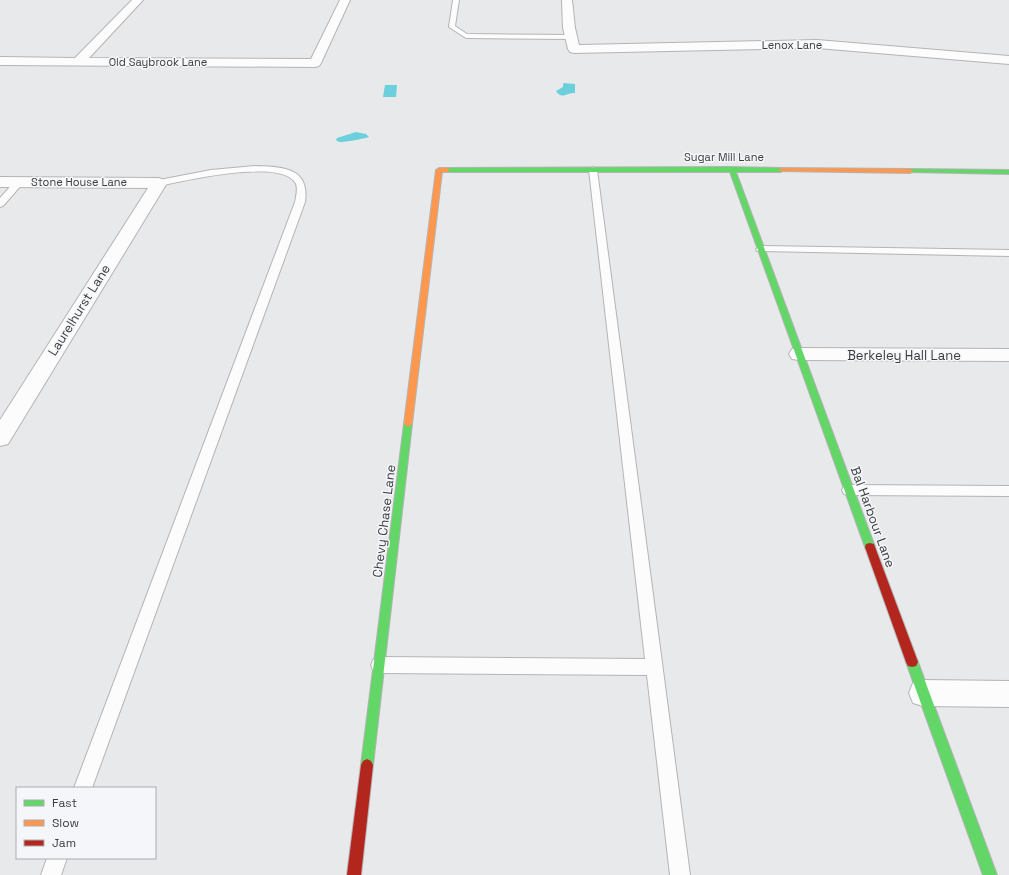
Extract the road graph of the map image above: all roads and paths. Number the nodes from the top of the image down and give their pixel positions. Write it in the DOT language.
graph roads {
  1 [pos="138,0"];
  2 [pos="345,0"];
  3 [pos="456,0"];
  4 [pos="567,0"];
  5 [pos="571,37"];
  6 [pos="1009,60"];
  7 [pos="0,61"];
  8 [pos="78,62"];
  9 [pos="732,169"];
  10 [pos="439,170"];
  11 [pos="593,170"];
  12 [pos="1009,172"];
  13 [pos="0,182"];
  14 [pos="20,182"];
  15 [pos="159,183"];
  16 [pos="0,204"];
  17 [pos="761,249"];
  18 [pos="1009,253"];
  19 [pos="799,354"];
  20 [pos="1009,355"];
  21 [pos="0,438"];
  22 [pos="849,490"];
  23 [pos="1009,491"];
  24 [pos="380,665"];
  25 [pos="654,667"];
  26 [pos="923,693"];
  27 [pos="1009,694"];
  28 [pos="83,787"];
  29 [pos="57,859"];
  30 [pos="51,875"];
  31 [pos="354,875"];
  32 [pos="680,875"];
  33 [pos="990,875"];
  1 -- 8 [label="street"];
  2 -- 8 [label="street, Old Saybrook Lane"];
  3 -- 5 [label="lane"];
  4 -- 5 [label="street"];
  5 -- 6 [label="street, Lenox Lane"];
  7 -- 8 [label="street, Old Saybrook Lane"];
  9 -- 11 [label="street, Sugar Mill Lane"];
  9 -- 12 [label="street, Sugar Mill Lane"];
  9 -- 17 [label="street, Bal Harbour Lane"];
  10 -- 11 [label="street, Sugar Mill Lane"];
  10 -- 24 [label="street, Chevy Chase Lane"];
  11 -- 25 [label="lane"];
  13 -- 14 [label="street, Stone House Lane"];
  14 -- 15 [label="street, Stone House Lane"];
  14 -- 16 [label="lane"];
  15 -- 21 [label="street, Laurelhurst Lane"];
  15 -- 28 [label="lane"];
  17 -- 18 [label="lane"];
  17 -- 19 [label="street, Bal Harbour Lane"];
  19 -- 20 [label="street, Berkeley Hall Lane"];
  19 -- 22 [label="street, Bal Harbour Lane"];
  22 -- 23 [label="lane"];
  22 -- 26 [label="street, Bal Harbour Lane"];
  24 -- 25 [label="lane"];
  24 -- 31 [label="street, Chevy Chase Lane"];
  25 -- 32 [label="lane"];
  26 -- 27 [label="street"];
  26 -- 33 [label="street, Bal Harbour Lane"];
  29 -- 30 [label="lane"];
}
